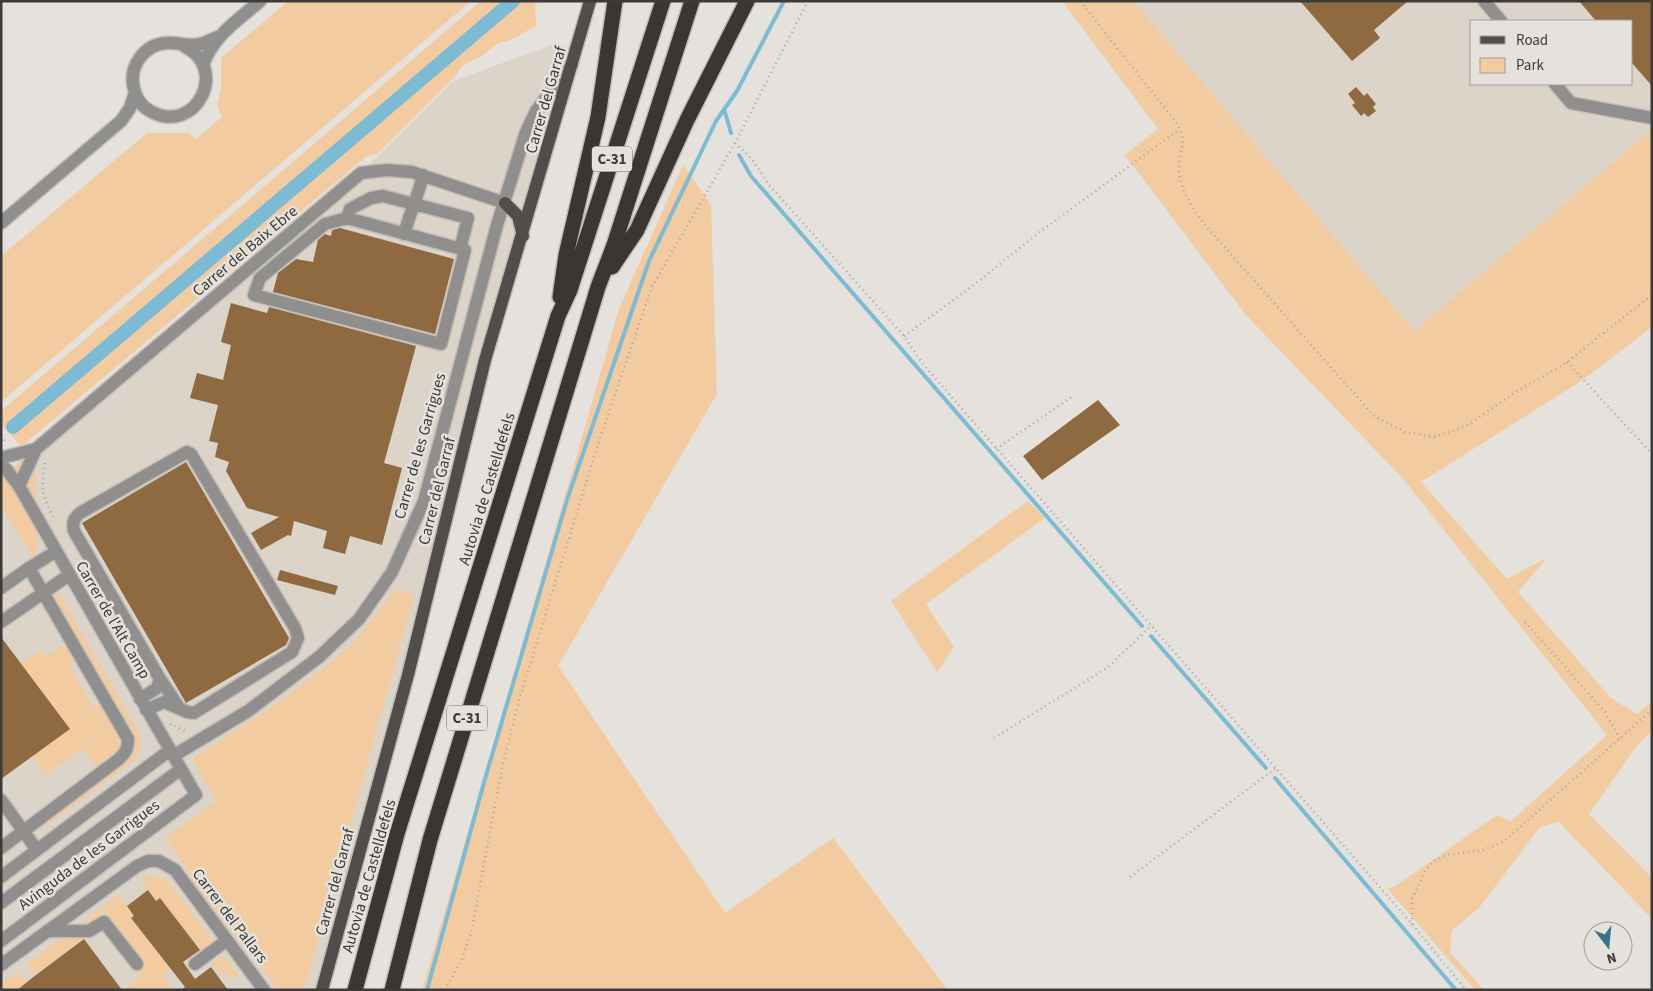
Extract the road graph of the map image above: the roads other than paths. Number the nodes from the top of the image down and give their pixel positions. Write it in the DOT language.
graph roads {
  1 [pos="260,1"];
  2 [pos="590,1"];
  3 [pos="615,1"];
  4 [pos="663,1"];
  5 [pos="692,1"];
  6 [pos="747,1"];
  7 [pos="1484,1"];
  8 [pos="1500,20"];
  9 [pos="218,37"];
  10 [pos="186,47"];
  11 [pos="574,60"];
  12 [pos="203,65"];
  13 [pos="1556,85"];
  14 [pos="135,93"];
  15 [pos="148,110"];
  16 [pos="1652,118"];
  17 [pos="121,121"];
  18 [pos="419,174"];
  19 [pos="413,203"];
  20 [pos="505,203"];
  21 [pos="347,218"];
  22 [pos="1,223"];
  23 [pos="404,234"];
  24 [pos="523,237"];
  25 [pos="460,249"];
  26 [pos="598,287"];
  27 [pos="558,316"];
  28 [pos="36,449"];
  29 [pos="1,458"];
  30 [pos="1,462"];
  31 [pos="19,486"];
  32 [pos="55,552"];
  33 [pos="29,568"];
  34 [pos="69,575"];
  35 [pos="1,588"];
  36 [pos="42,592"];
  37 [pos="1,622"];
  38 [pos="160,679"];
  39 [pos="143,704"];
  40 [pos="180,709"];
  41 [pos="172,753"];
  42 [pos="180,769"];
  43 [pos="196,795"];
  44 [pos="1,800"];
  45 [pos="24,831"];
  46 [pos="1,848"];
  47 [pos="37,850"];
  48 [pos="1,877"];
  49 [pos="1,903"];
  50 [pos="47,931"];
  51 [pos="227,940"];
  52 [pos="1,941"];
  53 [pos="137,964"];
  54 [pos="194,964"];
  55 [pos="1,965"];
  56 [pos="264,990"];
  57 [pos="322,990"];
  58 [pos="355,990"];
  59 [pos="392,990"];
  1 -- 9 [label="street"];
  2 -- 11 [label="main road, Carrer del Garraf"];
  3 -- 27 [label="highway"];
  4 -- 27 [label="highway, Autovia de Castelldefels / C-31"];
  5 -- 26 [label="highway, C-31"];
  6 -- 26 [label="highway"];
  7 -- 8 [label="street"];
  9 -- 10 [label="street"];
  9 -- 12 [label="street"];
  10 -- 12 [label="street"];
  10 -- 14 [label="street"];
  11 -- 20 [label="street, Carrer de les Garrigues"];
  11 -- 24 [label="main road, Carrer del Garraf"];
  12 -- 15 [label="street"];
  13 -- 16 [label="street"];
  14 -- 15 [label="street"];
  14 -- 17 [label="street"];
  15 -- 17 [label="street"];
  17 -- 22 [label="street"];
  18 -- 19 [label="street"];
  18 -- 20 [label="street, Carrer del Baix Ebre"];
  18 -- 28 [label="street, Carrer del Baix Ebre"];
  19 -- 21 [label="street"];
  19 -- 23 [label="street"];
  19 -- 25 [label="street"];
  20 -- 24 [label="main road"];
  20 -- 41 [label="street, Carrer de les Garrigues"];
  21 -- 23 [label="street"];
  21 -- 25 [label="street"];
  23 -- 25 [label="street"];
  24 -- 57 [label="main road, Carrer del Garraf"];
  26 -- 59 [label="highway, C-31"];
  27 -- 58 [label="highway, Autovia de Castelldefels / C-31"];
  28 -- 29 [label="street, Carrer del Baix Ebre"];
  28 -- 31 [label="street, Carrer del Baix Ebre"];
  30 -- 31 [label="street, Carrer de l'Alt Camp"];
  31 -- 32 [label="street, Carrer de l'Alt Camp"];
  32 -- 33 [label="street"];
  32 -- 34 [label="street, Carrer de l'Alt Camp"];
  33 -- 35 [label="street"];
  33 -- 36 [label="street"];
  34 -- 36 [label="street"];
  34 -- 39 [label="street, Carrer de l'Alt Camp"];
  36 -- 37 [label="street"];
  36 -- 45 [label="street"];
  38 -- 39 [label="street"];
  38 -- 40 [label="street"];
  38 -- 40 [label="street"];
  39 -- 40 [label="street"];
  39 -- 41 [label="street, Carrer de l'Alt Camp"];
  41 -- 42 [label="street, Carrer de l'Alt Camp"];
  41 -- 47 [label="street"];
  42 -- 43 [label="street, Carrer de l'Alt Camp"];
  42 -- 49 [label="street, Avinguda de les Garrigues"];
  43 -- 52 [label="street, Avinguda de les Garrigues"];
  44 -- 45 [label="street"];
  45 -- 46 [label="street"];
  45 -- 47 [label="street"];
  47 -- 48 [label="street"];
  50 -- 51 [label="street, Carrer del Pallars"];
  50 -- 53 [label="street"];
  50 -- 55 [label="street"];
  51 -- 54 [label="street"];
  51 -- 56 [label="street, Carrer del Pallars"];
}
